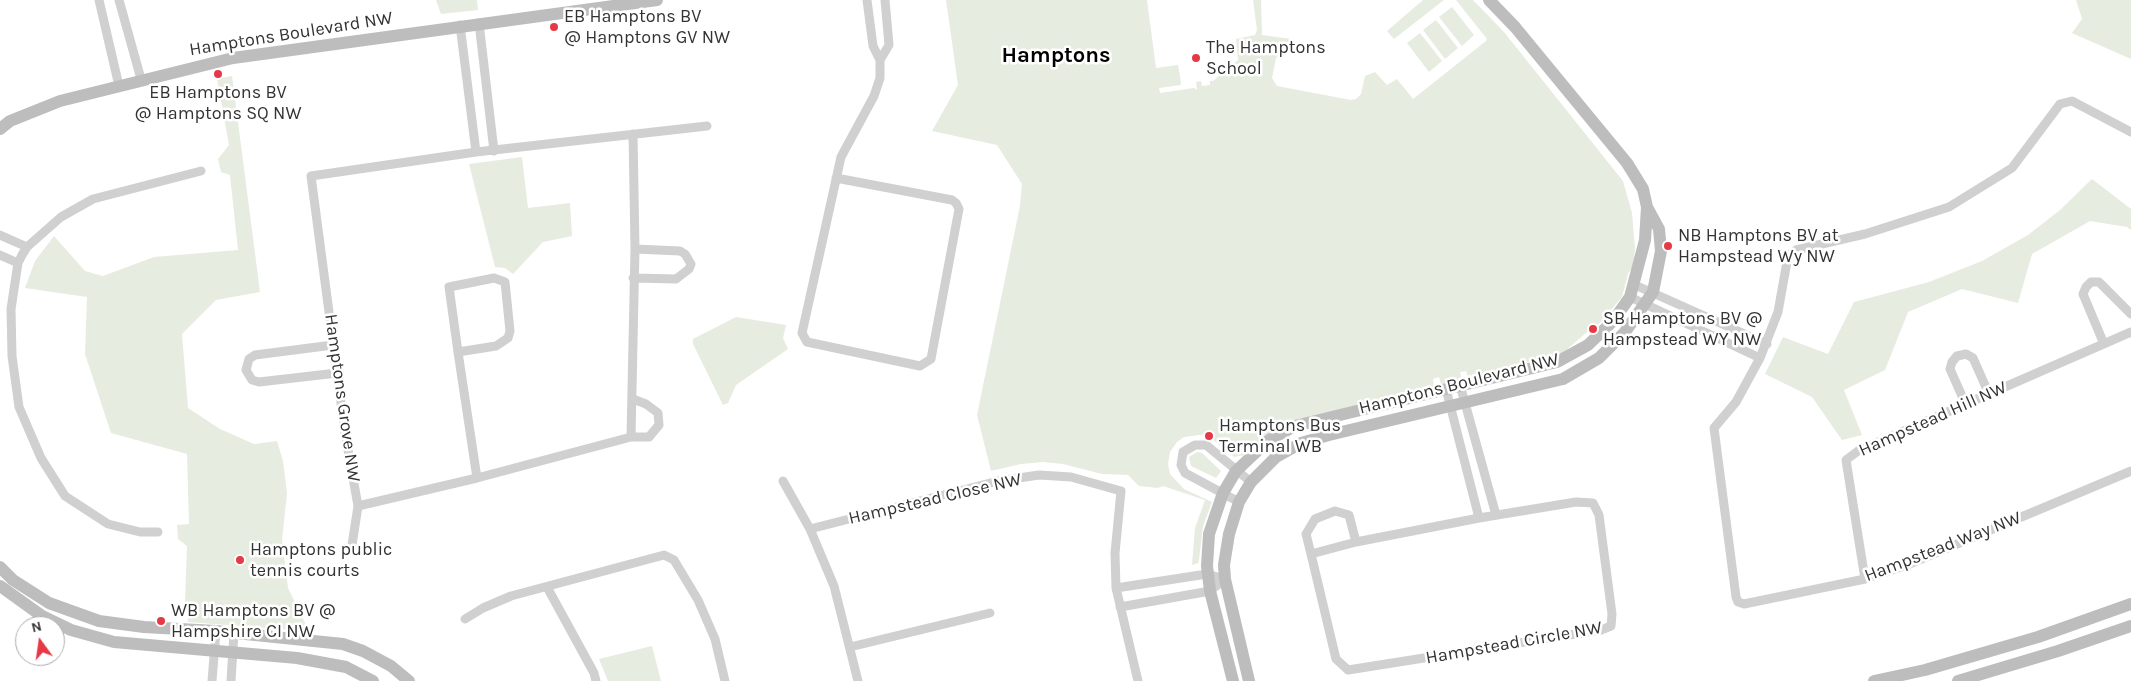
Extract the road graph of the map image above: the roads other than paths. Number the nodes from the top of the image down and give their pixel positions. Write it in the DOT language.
graph roads {
  1 [pos="99,0"];
  2 [pos="119,0"];
  3 [pos="657,0"];
  4 [pos="867,0"];
  5 [pos="885,0"];
  6 [pos="1489,0"];
  7 [pos="479,23"];
  8 [pos="460,25"];
  9 [pos="880,60"];
  10 [pos="141,79"];
  11 [pos="119,86"];
  12 [pos="707,126"];
  13 [pos="0,129"];
  14 [pos="2131,132"];
  15 [pos="633,134"];
  16 [pos="494,151"];
  17 [pos="476,152"];
  18 [pos="201,171"];
  19 [pos="836,178"];
  20 [pos="1647,207"];
  21 [pos="0,235"];
  22 [pos="27,247"];
  23 [pos="635,249"];
  24 [pos="0,255"];
  25 [pos="18,263"];
  26 [pos="633,278"];
  27 [pos="1632,291"];
  28 [pos="1653,292"];
  29 [pos="1646,304"];
  30 [pos="2131,314"];
  31 [pos="2131,332"];
  32 [pos="1766,344"];
  33 [pos="2104,344"];
  34 [pos="333,345"];
  35 [pos="458,352"];
  36 [pos="1760,358"];
  37 [pos="337,373"];
  38 [pos="1460,386"];
  39 [pos="1446,389"];
  40 [pos="1989,394"];
  41 [pos="633,400"];
  42 [pos="1465,403"];
  43 [pos="1966,405"];
  44 [pos="1450,406"];
  45 [pos="631,436"];
  46 [pos="2131,470"];
  47 [pos="1236,471"];
  48 [pos="477,478"];
  49 [pos="783,481"];
  50 [pos="1251,482"];
  51 [pos="1223,493"];
  52 [pos="1240,502"];
  53 [pos="358,506"];
  54 [pos="1496,515"];
  55 [pos="1479,518"];
  56 [pos="810,530"];
  57 [pos="158,532"];
  58 [pos="1356,542"];
  59 [pos="352,545"];
  60 [pos="1311,554"];
  61 [pos="0,567"];
  62 [pos="1207,574"];
  63 [pos="1225,579"];
  64 [pos="1866,579"];
  65 [pos="0,586"];
  66 [pos="547,587"];
  67 [pos="1116,588"];
  68 [pos="1210,591"];
  69 [pos="2131,604"];
  70 [pos="1120,606"];
  71 [pos="990,613"];
  72 [pos="465,619"];
  73 [pos="2131,626"];
  74 [pos="216,632"];
  75 [pos="234,633"];
  76 [pos="850,647"];
  77 [pos="214,651"];
  78 [pos="232,653"];
  79 [pos="212,681"];
  80 [pos="231,681"];
  81 [pos="374,681"];
  82 [pos="409,681"];
  83 [pos="596,681"];
  84 [pos="726,681"];
  85 [pos="858,681"];
  86 [pos="1138,681"];
  87 [pos="1233,681"];
  88 [pos="1249,681"];
  89 [pos="1874,681"];
  90 [pos="1958,681"];
  1 -- 11 [label="street"];
  2 -- 10 [label="street"];
  3 -- 7 [label="street, Hamptons Boulevard NW"];
  4 -- 9 [label="street"];
  5 -- 9 [label="street"];
  6 -- 20 [label="street, Hamptons Boulevard NW"];
  7 -- 8 [label="street, Hamptons Boulevard NW"];
  7 -- 16 [label="street"];
  8 -- 10 [label="street, Hamptons Boulevard NW"];
  8 -- 17 [label="street"];
  9 -- 19 [label="street"];
  10 -- 11 [label="street, Hamptons Boulevard NW"];
  11 -- 13 [label="street, Hamptons Boulevard NW"];
  12 -- 15 [label="street, Hamptons Grove NW"];
  14 -- 32 [label="street, Hampstead Way NW"];
  15 -- 16 [label="street, Hamptons Grove NW"];
  15 -- 23 [label="street"];
  16 -- 17 [label="street, Hamptons Grove NW"];
  17 -- 34 [label="street, Hamptons Grove NW"];
  18 -- 22 [label="street"];
  19 -- 19 [label="street"];
  20 -- 27 [label="street, Hamptons Boulevard NW"];
  20 -- 28 [label="street, Hamptons Boulevard NW"];
  21 -- 22 [label="street"];
  22 -- 25 [label="street"];
  23 -- 26 [label="street"];
  23 -- 26 [label="street"];
  24 -- 25 [label="street"];
  25 -- 57 [label="street"];
  26 -- 41 [label="street"];
  27 -- 28 [label="street"];
  27 -- 29 [label="street"];
  27 -- 38 [label="street, Hamptons Boulevard NW"];
  28 -- 29 [label="street, Hamptons Boulevard NW"];
  28 -- 32 [label="street"];
  29 -- 36 [label="street"];
  29 -- 42 [label="street, Hamptons Boulevard NW"];
  30 -- 33 [label="street"];
  31 -- 33 [label="street, Hampstead Hill NW"];
  32 -- 36 [label="street, Hampstead Way NW"];
  33 -- 40 [label="street, Hampstead Hill NW"];
  34 -- 37 [label="street, Hamptons Grove NW"];
  34 -- 37 [label="street"];
  35 -- 35 [label="street"];
  35 -- 48 [label="street"];
  36 -- 64 [label="street, Hampstead Way NW"];
  37 -- 53 [label="street, Hamptons Grove NW"];
  38 -- 39 [label="street, Hamptons Boulevard NW"];
  38 -- 42 [label="street"];
  39 -- 44 [label="street"];
  39 -- 47 [label="street, Hamptons Boulevard NW"];
  40 -- 43 [label="street, Hampstead Hill NW"];
  40 -- 43 [label="street"];
  41 -- 45 [label="street"];
  41 -- 45 [label="street, Hamptons Grove NW"];
  42 -- 44 [label="street, Hamptons Boulevard NW"];
  42 -- 54 [label="street"];
  43 -- 64 [label="street, Hampstead Hill NW"];
  44 -- 50 [label="street, Hamptons Boulevard NW"];
  44 -- 55 [label="street"];
  45 -- 48 [label="street, Hamptons Grove NW"];
  46 -- 64 [label="street, Hampstead Way NW"];
  47 -- 50 [label="street"];
  47 -- 51 [label="street, Hamptons Boulevard NW"];
  47 -- 51 [label="street"];
  48 -- 53 [label="street, Hamptons Grove NW"];
  49 -- 56 [label="street"];
  50 -- 52 [label="street, Hamptons Boulevard NW"];
  51 -- 52 [label="street"];
  51 -- 62 [label="street, Hamptons Boulevard NW"];
  52 -- 63 [label="street, Hamptons Boulevard NW"];
  53 -- 59 [label="street"];
  54 -- 55 [label="street, Hampstead Circle NW"];
  54 -- 60 [label="street, Hampstead Circle NW"];
  55 -- 58 [label="street, Hampstead Circle NW"];
  56 -- 67 [label="street, Hampstead Close NW"];
  56 -- 76 [label="street"];
  58 -- 60 [label="street, Hampstead Circle NW"];
  58 -- 60 [label="street, Hampstead Circle NW"];
  61 -- 74 [label="street"];
  62 -- 63 [label="street"];
  62 -- 67 [label="street"];
  62 -- 68 [label="street, Hamptons Boulevard NW"];
  63 -- 68 [label="street"];
  63 -- 88 [label="street, Hamptons Boulevard NW"];
  65 -- 77 [label="street"];
  66 -- 72 [label="street"];
  66 -- 83 [label="street"];
  66 -- 84 [label="street"];
  67 -- 70 [label="street, Hampstead Close NW"];
  68 -- 70 [label="street"];
  68 -- 87 [label="street, Hamptons Boulevard NW"];
  69 -- 89 [label="street"];
  70 -- 86 [label="street, Hampstead Close NW"];
  71 -- 76 [label="street"];
  73 -- 90 [label="street"];
  74 -- 75 [label="street"];
  74 -- 77 [label="street"];
  75 -- 78 [label="street"];
  75 -- 82 [label="street"];
  76 -- 85 [label="street"];
  77 -- 78 [label="street"];
  77 -- 79 [label="street"];
  78 -- 80 [label="street"];
  78 -- 81 [label="street"];
}
